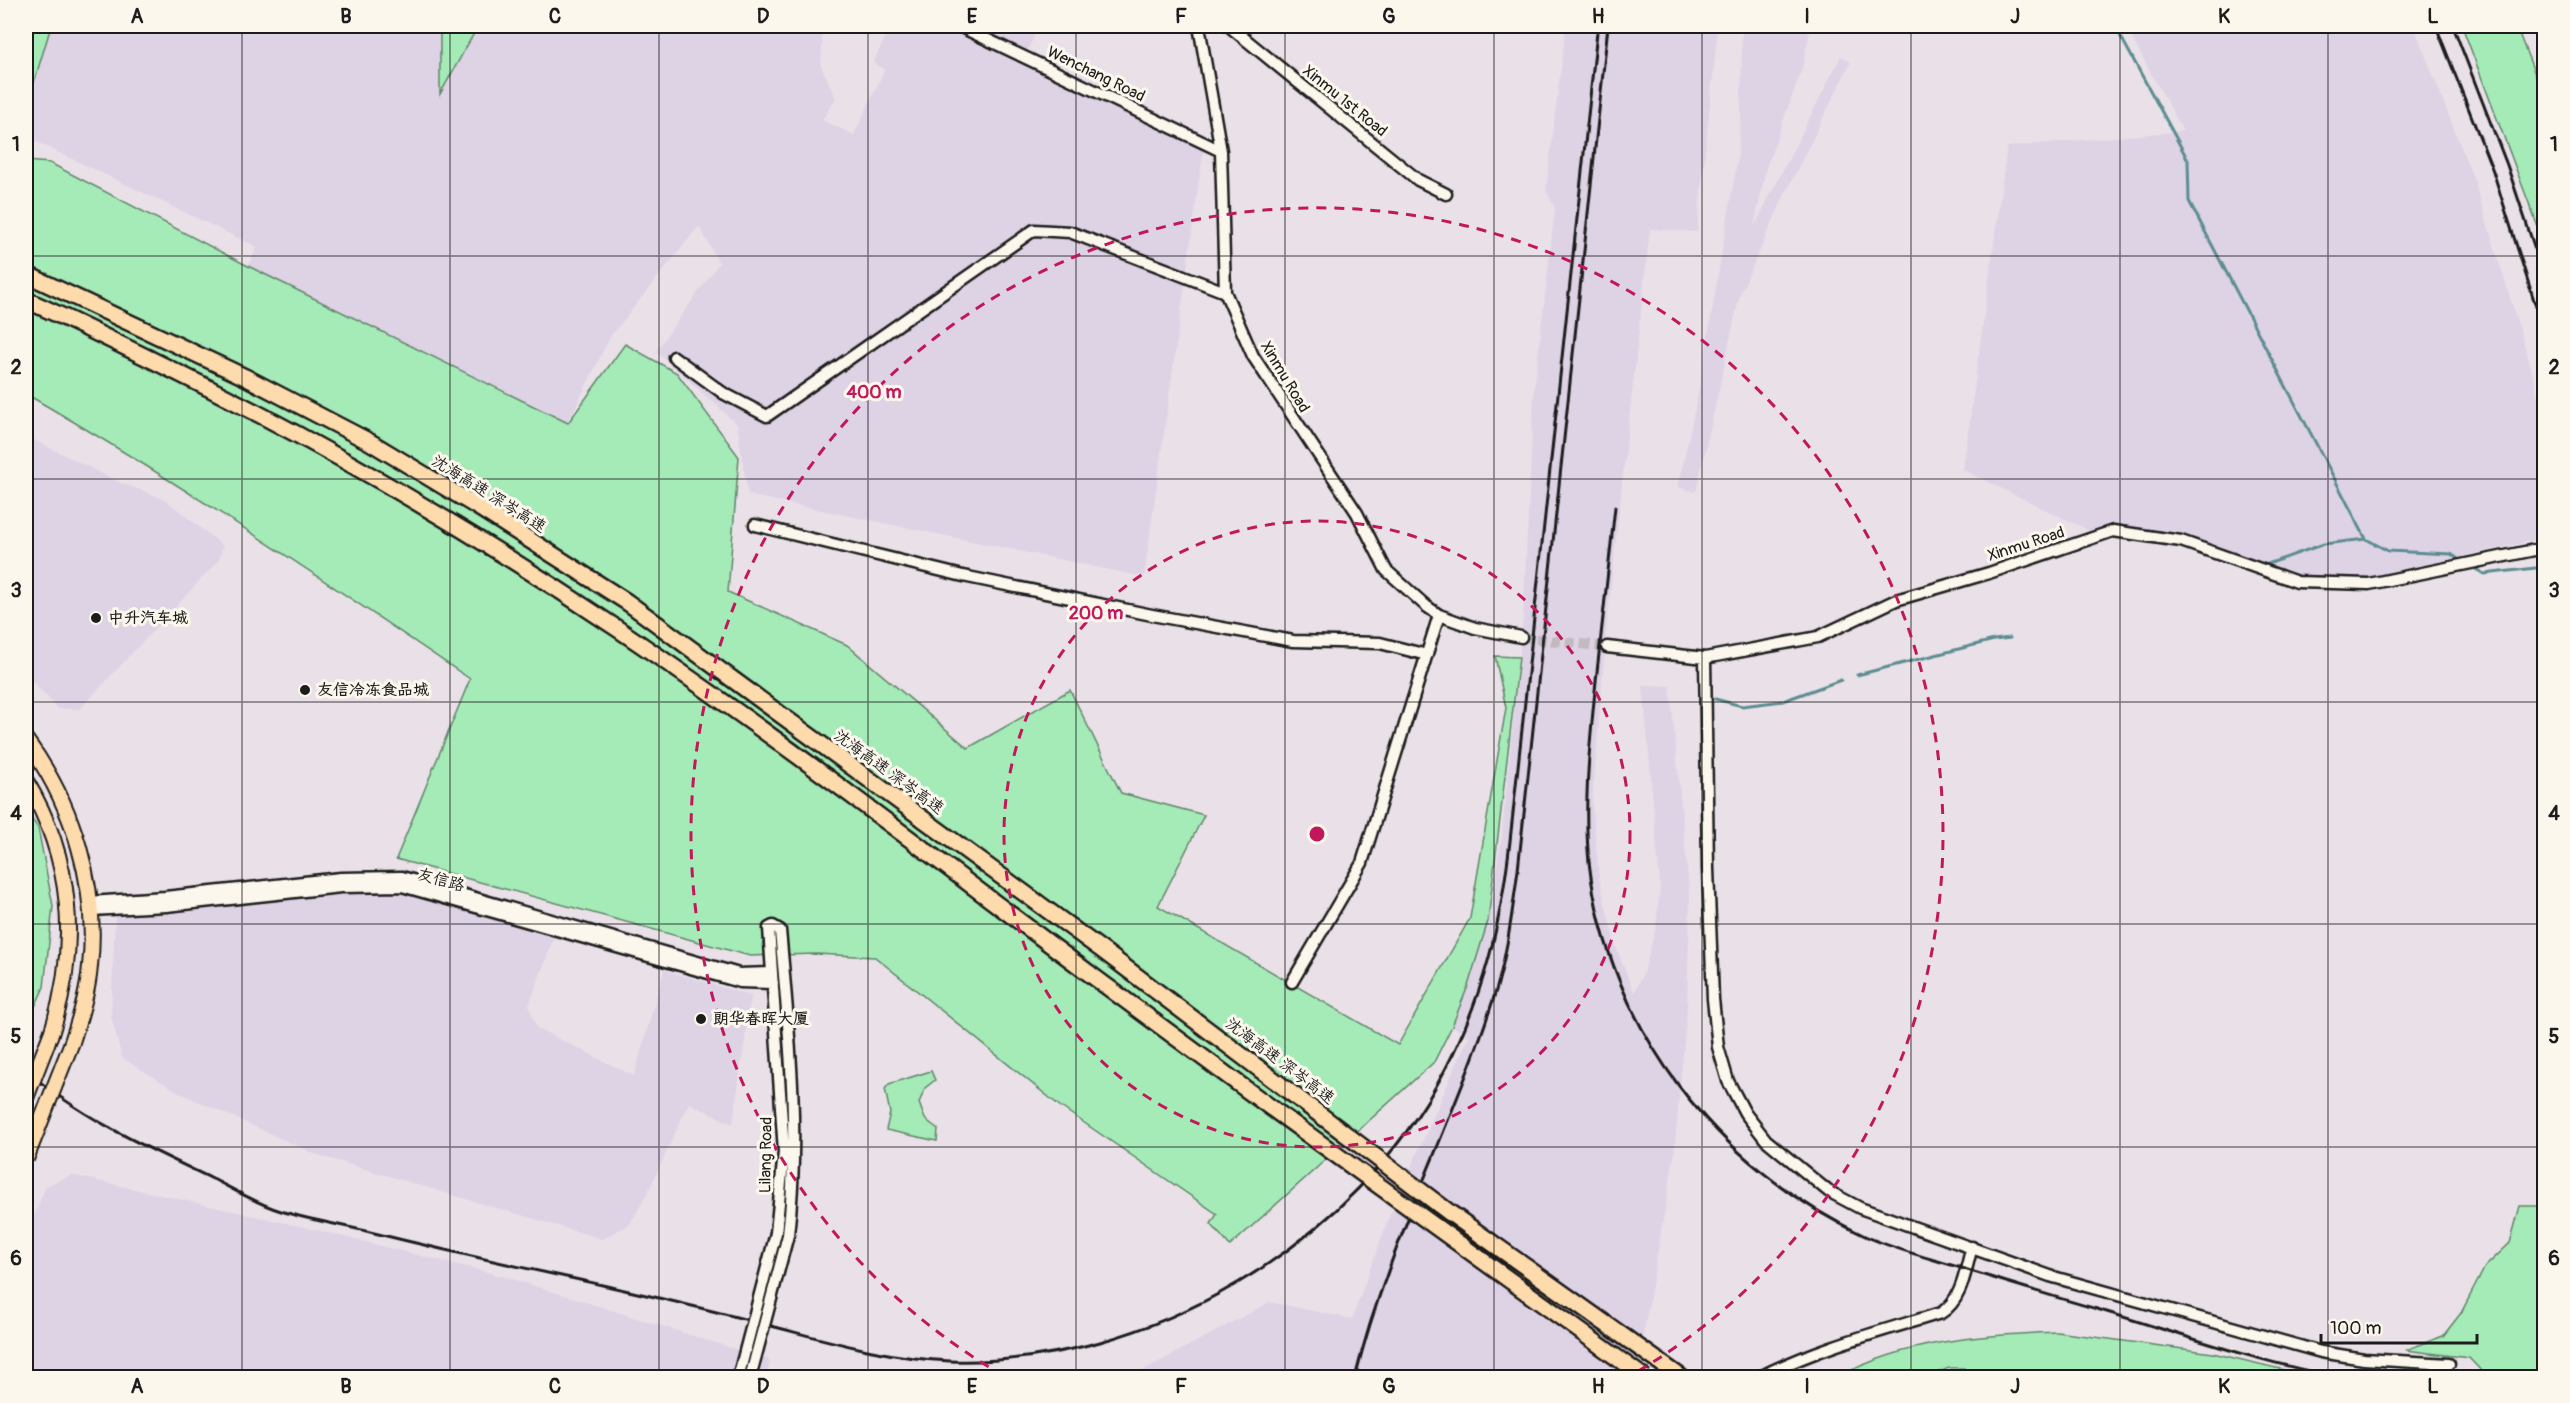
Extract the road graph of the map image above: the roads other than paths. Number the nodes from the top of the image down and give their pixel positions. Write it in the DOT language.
graph roads {
  1 [pos="959,26"];
  2 [pos="1198,26"];
  3 [pos="1229,26"];
  4 [pos="1221,150"];
  5 [pos="1446,194"];
  6 [pos="26,274"];
  7 [pos="1225,292"];
  8 [pos="29,302"];
  9 [pos="674,357"];
  10 [pos="755,525"];
  11 [pos="2544,548"];
  12 [pos="1439,615"];
  13 [pos="1521,637"];
  14 [pos="1607,647"];
  15 [pos="1427,655"];
  16 [pos="1705,658"];
  17 [pos="26,740"];
  18 [pos="26,781"];
  19 [pos="90,906"];
  20 [pos="773,978"];
  21 [pos="1292,982"];
  22 [pos="26,1098"];
  23 [pos="26,1159"];
  24 [pos="1972,1247"];
  25 [pos="2449,1364"];
  26 [pos="738,1377"];
  27 [pos="750,1377"];
  28 [pos="1645,1377"];
  29 [pos="1682,1377"];
  30 [pos="1758,1377"];
  1 -- 4 [label="street, Wenchang Road"];
  2 -- 4 [label="street, Xinmu Road"];
  3 -- 5 [label="street, Xinmu 1st Road"];
  4 -- 7 [label="street, Xinmu Road"];
  6 -- 29 [label="highway, 沈海高速 深岑高速, bridge"];
  7 -- 9 [label="street"];
  7 -- 12 [label="street, Xinmu Road"];
  8 -- 28 [label="highway, bridge"];
  10 -- 15 [label="street"];
  11 -- 16 [label="street, Xinmu Road"];
  12 -- 13 [label="street, Xinmu Road"];
  12 -- 15 [label="street"];
  14 -- 16 [label="street, Xinmu Road"];
  15 -- 21 [label="street"];
  16 -- 24 [label="street"];
  17 -- 19 [label="main road"];
  18 -- 22 [label="main road, bridge"];
  19 -- 20 [label="street, 友信路"];
  19 -- 23 [label="main road, bridge"];
  20 -- 26 [label="street, Lilang Road, bridge"];
  20 -- 27 [label="street, Lilang Road, bridge"];
  24 -- 25 [label="street"];
  24 -- 30 [label="street"];
}
